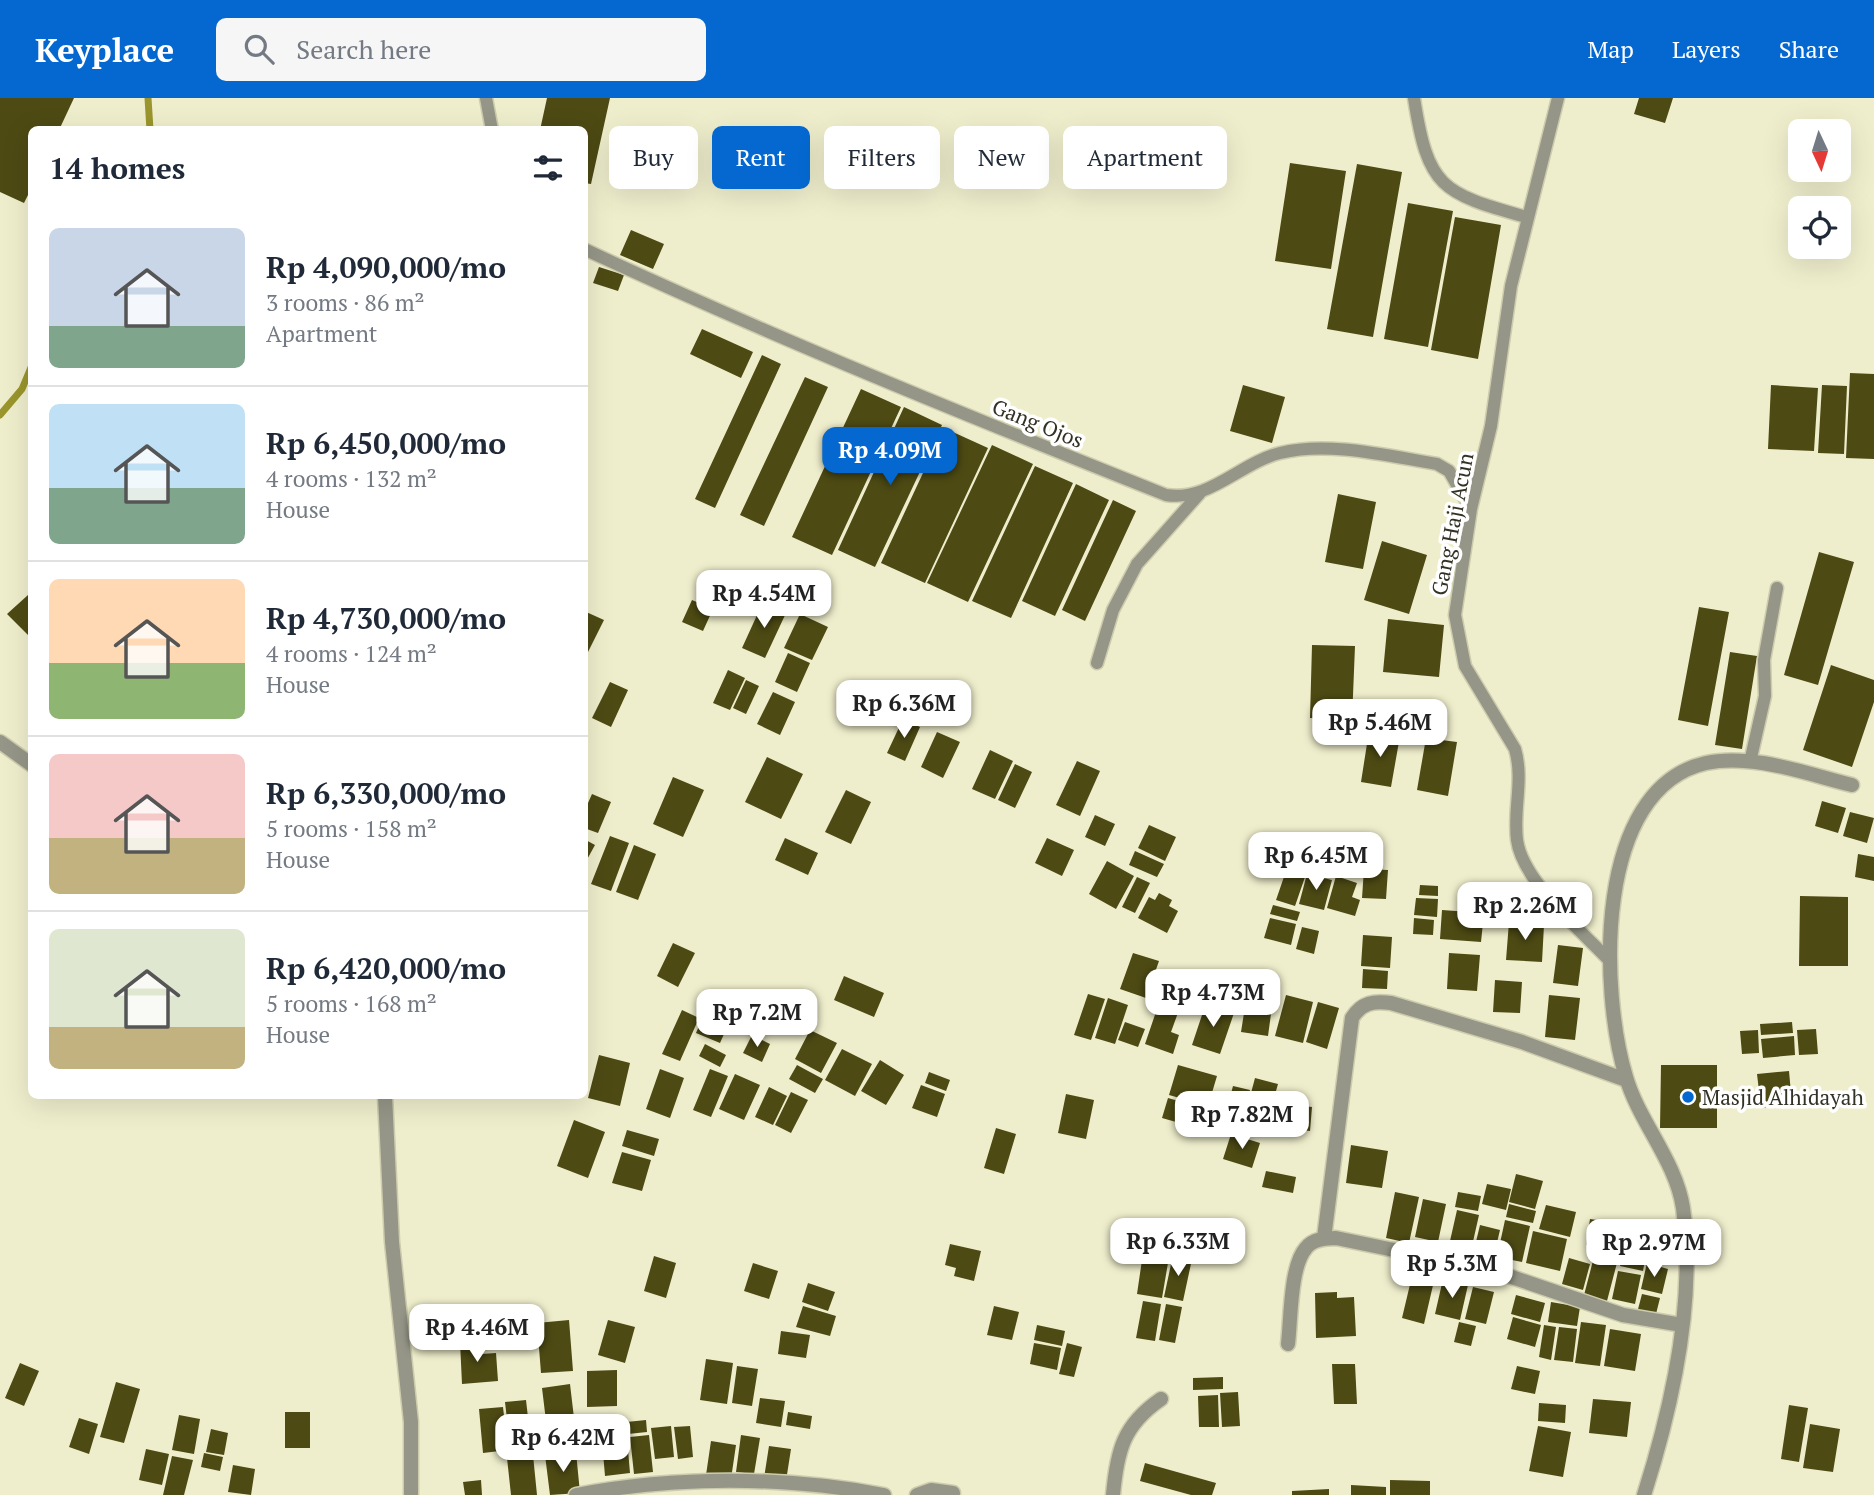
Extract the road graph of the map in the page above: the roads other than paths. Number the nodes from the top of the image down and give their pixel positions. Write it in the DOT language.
graph roads {
  1 [pos="486,98"];
  2 [pos="1414,98"];
  3 [pos="1558,98"];
  4 [pos="491,126"];
  5 [pos="1526,216"];
  6 [pos="588,251"];
  7 [pos="1200,493"];
  8 [pos="1471,509"];
  9 [pos="1777,588"];
  10 [pos="1097,663"];
  11 [pos="0,742"];
  12 [pos="28,762"];
  13 [pos="1750,762"];
  14 [pos="1852,785"];
  15 [pos="1608,959"];
  16 [pos="1626,1080"];
  17 [pos="385,1099"];
  18 [pos="1324,1238"];
  19 [pos="1682,1325"];
  20 [pos="1288,1344"];
  21 [pos="1161,1399"];
  22 [pos="953,1493"];
  23 [pos="411,1495"];
  24 [pos="576,1495"];
  25 [pos="884,1495"];
  26 [pos="917,1495"];
  27 [pos="1113,1495"];
  28 [pos="1644,1495"];
  1 -- 4 [label="lane"];
  2 -- 5 [label="lane"];
  3 -- 5 [label="lane, Gang Haji Acun"];
  5 -- 8 [label="lane, Gang Haji Acun"];
  6 -- 7 [label="lane, Gang Ojos"];
  7 -- 8 [label="lane, Gang Ojos"];
  7 -- 10 [label="lane"];
  8 -- 15 [label="lane, Gang Haji Acun"];
  9 -- 13 [label="lane"];
  11 -- 12 [label="street"];
  13 -- 14 [label="street"];
  13 -- 15 [label="street"];
  15 -- 16 [label="street"];
  16 -- 18 [label="street"];
  16 -- 19 [label="street"];
  17 -- 23 [label="street"];
  18 -- 19 [label="street"];
  18 -- 20 [label="street"];
  19 -- 28 [label="street"];
  21 -- 27 [label="street"];
  22 -- 26 [label="street"];
  24 -- 25 [label="street"];
}
